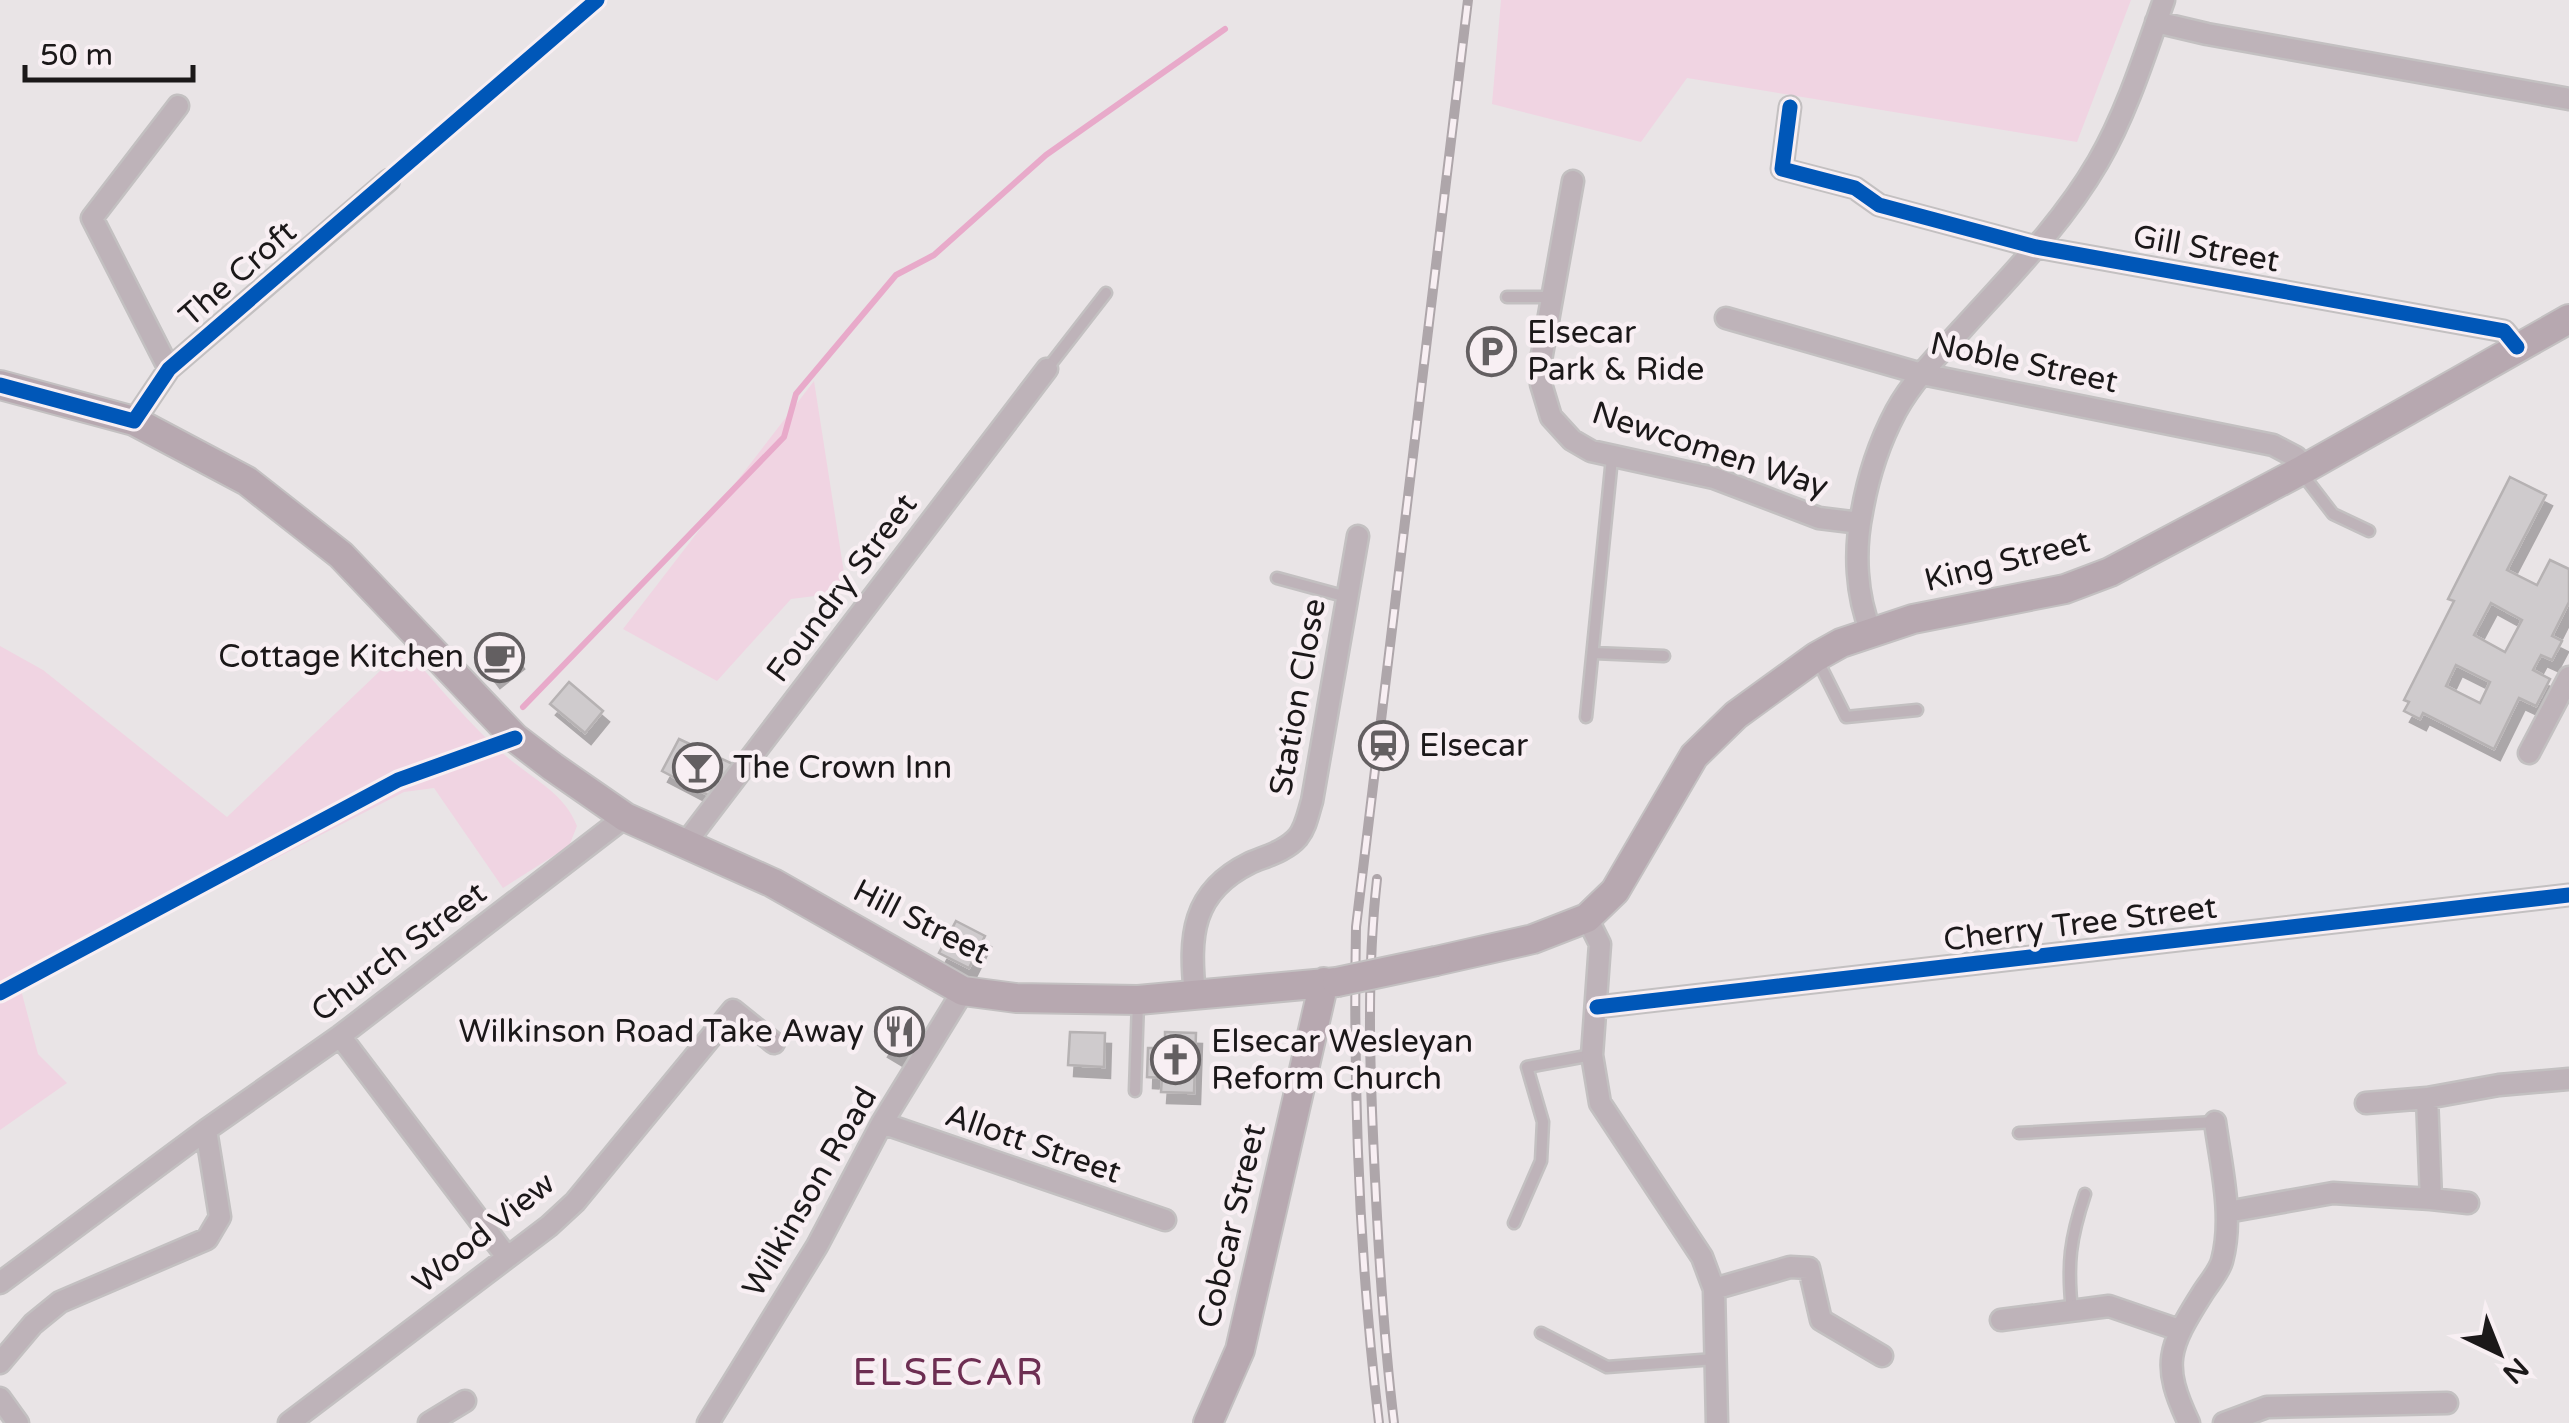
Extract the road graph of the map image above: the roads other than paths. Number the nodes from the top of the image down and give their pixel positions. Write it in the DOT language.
graph roads {
  1 [pos="2164,0"];
  2 [pos="2156,22"];
  3 [pos="2569,98"];
  4 [pos="178,106"];
  5 [pos="1790,108"];
  6 [pos="389,180"];
  7 [pos="1573,181"];
  8 [pos="2036,247"];
  9 [pos="1106,293"];
  10 [pos="1507,297"];
  11 [pos="1550,297"];
  12 [pos="1726,318"];
  13 [pos="2569,319"];
  14 [pos="2517,348"];
  15 [pos="1046,369"];
  16 [pos="169,370"];
  17 [pos="1922,374"];
  18 [pos="0,384"];
  19 [pos="134,421"];
  20 [pos="1612,458"];
  21 [pos="2302,470"];
  22 [pos="1860,523"];
  23 [pos="2369,530"];
  24 [pos="1358,536"];
  25 [pos="1277,578"];
  26 [pos="1347,596"];
  27 [pos="1871,632"];
  28 [pos="1594,652"];
  29 [pos="1664,656"];
  30 [pos="1816,656"];
  31 [pos="2569,677"];
  32 [pos="1918,710"];
  33 [pos="1586,717"];
  34 [pos="2529,753"];
  35 [pos="625,818"];
  36 [pos="685,844"];
  37 [pos="2569,895"];
  38 [pos="1587,918"];
  39 [pos="1330,982"];
  40 [pos="963,991"];
  41 [pos="1195,995"];
  42 [pos="1138,1000"];
  43 [pos="1597,1007"];
  44 [pos="340,1036"];
  45 [pos="774,1043"];
  46 [pos="1592,1054"];
  47 [pos="2569,1079"];
  48 [pos="1134,1091"];
  49 [pos="2427,1098"];
  50 [pos="2366,1103"];
  51 [pos="2215,1122"];
  52 [pos="882,1123"];
  53 [pos="206,1130"];
  54 [pos="2019,1133"];
  55 [pos="2084,1194"];
  56 [pos="2431,1199"];
  57 [pos="2468,1202"];
  58 [pos="2227,1212"];
  59 [pos="1165,1220"];
  60 [pos="1514,1222"];
  61 [pos="507,1257"];
  62 [pos="0,1284"];
  63 [pos="1714,1289"];
  64 [pos="2072,1311"];
  65 [pos="2000,1320"];
  66 [pos="2179,1330"];
  67 [pos="1541,1333"];
  68 [pos="1882,1356"];
  69 [pos="1715,1359"];
  70 [pos="0,1362"];
  71 [pos="0,1398"];
  72 [pos="465,1400"];
  73 [pos="2447,1403"];
  74 [pos="2409,1413"];
  75 [pos="18,1423"];
  76 [pos="289,1423"];
  77 [pos="429,1423"];
  78 [pos="708,1423"];
  79 [pos="1208,1423"];
  80 [pos="1717,1423"];
  81 [pos="2189,1423"];
  82 [pos="2224,1423"];
  1 -- 2 [label="street"];
  2 -- 3 [label="street"];
  2 -- 8 [label="street"];
  4 -- 16 [label="street, The Croft"];
  5 -- 8 [label="street, Gill Street"];
  6 -- 16 [label="street, The Croft"];
  7 -- 11 [label="street, Newcomen Way"];
  8 -- 14 [label="street, Gill Street"];
  8 -- 17 [label="street"];
  9 -- 15 [label="lane"];
  10 -- 11 [label="lane"];
  11 -- 20 [label="street, Newcomen Way"];
  12 -- 17 [label="street, Noble Street"];
  13 -- 14 [label="main road, King Street"];
  14 -- 21 [label="main road, King Street"];
  15 -- 36 [label="street, Foundry Street"];
  16 -- 19 [label="street, The Croft"];
  17 -- 21 [label="street, Noble Street"];
  17 -- 22 [label="street"];
  18 -- 19 [label="main road, Hill Street"];
  19 -- 35 [label="main road, Hill Street"];
  20 -- 22 [label="street, Newcomen Way"];
  20 -- 28 [label="lane"];
  21 -- 23 [label="lane"];
  21 -- 27 [label="main road, King Street"];
  22 -- 27 [label="street"];
  24 -- 26 [label="street, Station Close"];
  25 -- 26 [label="lane"];
  26 -- 41 [label="street, Station Close"];
  27 -- 30 [label="main road, King Street"];
  28 -- 29 [label="lane"];
  28 -- 33 [label="lane"];
  30 -- 32 [label="lane"];
  30 -- 38 [label="main road, King Street"];
  31 -- 34 [label="street"];
  35 -- 36 [label="main road, Hill Street"];
  35 -- 44 [label="street, Church Street"];
  36 -- 40 [label="main road, Hill Street"];
  37 -- 43 [label="street, Cherry Tree Street"];
  38 -- 39 [label="main road, Hill Street, bridge"];
  38 -- 43 [label="street"];
  39 -- 41 [label="main road, Hill Street"];
  39 -- 79 [label="main road, Cobcar Street"];
  40 -- 42 [label="main road, Hill Street"];
  40 -- 52 [label="street, Wilkinson Road"];
  41 -- 42 [label="main road, Hill Street"];
  42 -- 48 [label="lane"];
  43 -- 46 [label="street"];
  44 -- 53 [label="street, Church Street"];
  44 -- 61 [label="street"];
  45 -- 61 [label="street, Wood View"];
  46 -- 60 [label="lane"];
  46 -- 63 [label="street"];
  47 -- 49 [label="street"];
  49 -- 50 [label="street"];
  49 -- 56 [label="street"];
  51 -- 54 [label="lane"];
  51 -- 58 [label="street"];
  52 -- 59 [label="street, Allott Street"];
  52 -- 78 [label="street, Wilkinson Road"];
  53 -- 62 [label="street, Church Street"];
  53 -- 70 [label="street"];
  55 -- 64 [label="lane"];
  56 -- 57 [label="street"];
  56 -- 58 [label="street"];
  58 -- 66 [label="street"];
  61 -- 76 [label="street, Wood View"];
  63 -- 68 [label="street"];
  63 -- 69 [label="street"];
  64 -- 65 [label="street"];
  64 -- 66 [label="street"];
  66 -- 81 [label="street"];
  67 -- 69 [label="lane"];
  69 -- 80 [label="street"];
  71 -- 75 [label="street"];
  72 -- 77 [label="street"];
  73 -- 74 [label="street"];
  74 -- 82 [label="street"];
}
